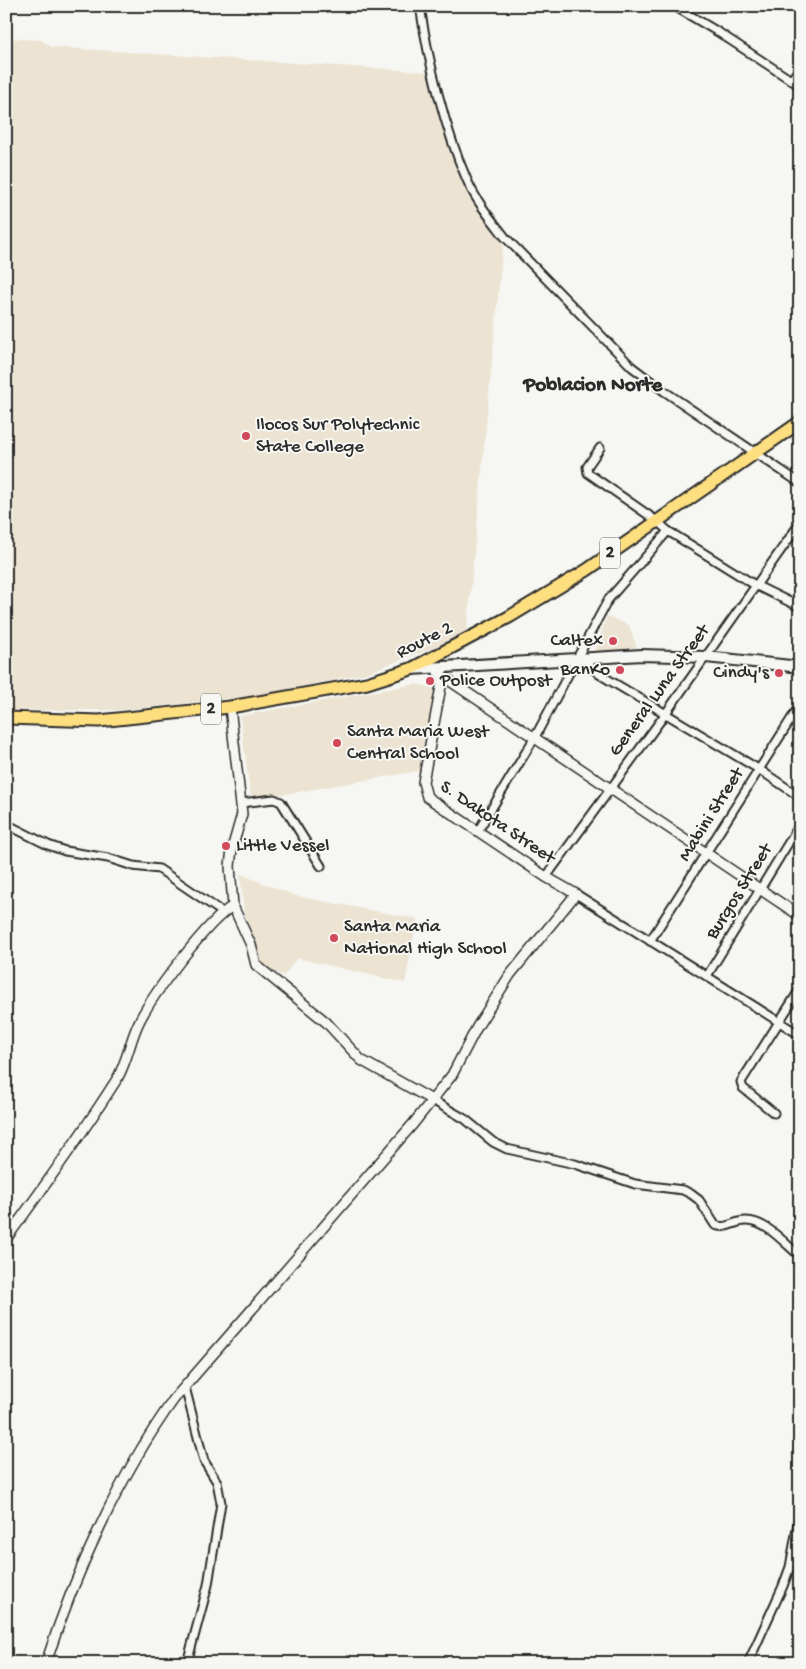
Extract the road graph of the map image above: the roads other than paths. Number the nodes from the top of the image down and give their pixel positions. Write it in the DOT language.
graph roads {
  1 [pos="420,6"];
  2 [pos="674,6"];
  3 [pos="800,68"];
  4 [pos="791,80"];
  5 [pos="800,86"];
  6 [pos="800,422"];
  7 [pos="600,448"];
  8 [pos="756,454"];
  9 [pos="800,483"];
  10 [pos="657,521"];
  11 [pos="800,523"];
  12 [pos="668,531"];
  13 [pos="755,586"];
  14 [pos="800,607"];
  15 [pos="706,658"];
  16 [pos="581,659"];
  17 [pos="800,667"];
  18 [pos="411,669"];
  19 [pos="432,669"];
  20 [pos="443,676"];
  21 [pos="800,705"];
  22 [pos="230,707"];
  23 [pos="666,713"];
  24 [pos="6,718"];
  25 [pos="534,737"];
  26 [pos="760,770"];
  27 [pos="610,788"];
  28 [pos="800,796"];
  29 [pos="241,803"];
  30 [pos="6,824"];
  31 [pos="800,824"];
  32 [pos="478,832"];
  33 [pos="707,853"];
  34 [pos="321,866"];
  35 [pos="546,877"];
  36 [pos="760,890"];
  37 [pos="576,894"];
  38 [pos="233,906"];
  39 [pos="222,912"];
  40 [pos="800,916"];
  41 [pos="650,941"];
  42 [pos="707,976"];
  43 [pos="800,989"];
  44 [pos="779,1021"];
  45 [pos="800,1035"];
  46 [pos="430,1103"];
  47 [pos="774,1113"];
  48 [pos="6,1239"];
  49 [pos="800,1256"];
  50 [pos="185,1387"];
  51 [pos="800,1512"];
  52 [pos="46,1663"];
  53 [pos="187,1663"];
  54 [pos="748,1663"];
  1 -- 8 [label="street"];
  2 -- 4 [label="street"];
  3 -- 4 [label="street"];
  4 -- 5 [label="street"];
  6 -- 8 [label="highway, Route 2 / 2"];
  7 -- 10 [label="street"];
  8 -- 9 [label="street"];
  8 -- 10 [label="highway, Route 2 / 2"];
  10 -- 12 [label="street"];
  10 -- 18 [label="highway, Route 2 / 2"];
  11 -- 13 [label="street, General Luna Street"];
  12 -- 13 [label="street"];
  12 -- 16 [label="street"];
  13 -- 14 [label="street"];
  13 -- 15 [label="street, General Luna Street"];
  15 -- 16 [label="main road"];
  15 -- 17 [label="main road"];
  15 -- 23 [label="street, General Luna Street"];
  16 -- 19 [label="main road"];
  16 -- 23 [label="street"];
  16 -- 25 [label="street"];
  18 -- 19 [label="main road"];
  18 -- 22 [label="highway, Route 2 / 2"];
  19 -- 20 [label="street"];
  20 -- 25 [label="street"];
  20 -- 32 [label="street, S. Dakota Street"];
  21 -- 26 [label="street, Mabini Street"];
  22 -- 24 [label="highway, Route 2 / 2"];
  22 -- 29 [label="street"];
  23 -- 26 [label="street"];
  23 -- 27 [label="street, General Luna Street"];
  25 -- 27 [label="street"];
  25 -- 32 [label="street"];
  26 -- 28 [label="street"];
  26 -- 33 [label="street, Mabini Street"];
  27 -- 33 [label="street"];
  27 -- 35 [label="street, General Luna Street"];
  29 -- 34 [label="street"];
  29 -- 38 [label="street"];
  30 -- 39 [label="street"];
  31 -- 36 [label="street, Burgos Street"];
  32 -- 35 [label="street, S. Dakota Street"];
  33 -- 36 [label="street"];
  33 -- 41 [label="street, Mabini Street"];
  35 -- 37 [label="street, S. Dakota Street"];
  36 -- 40 [label="street"];
  36 -- 42 [label="street, Burgos Street"];
  37 -- 41 [label="street"];
  37 -- 46 [label="street"];
  38 -- 39 [label="street"];
  38 -- 46 [label="street"];
  39 -- 48 [label="street"];
  41 -- 42 [label="street"];
  42 -- 44 [label="street"];
  43 -- 44 [label="street"];
  44 -- 45 [label="street"];
  44 -- 47 [label="street"];
  46 -- 49 [label="street"];
  46 -- 50 [label="street"];
  50 -- 52 [label="street"];
  50 -- 53 [label="street"];
  51 -- 54 [label="street"];
}
